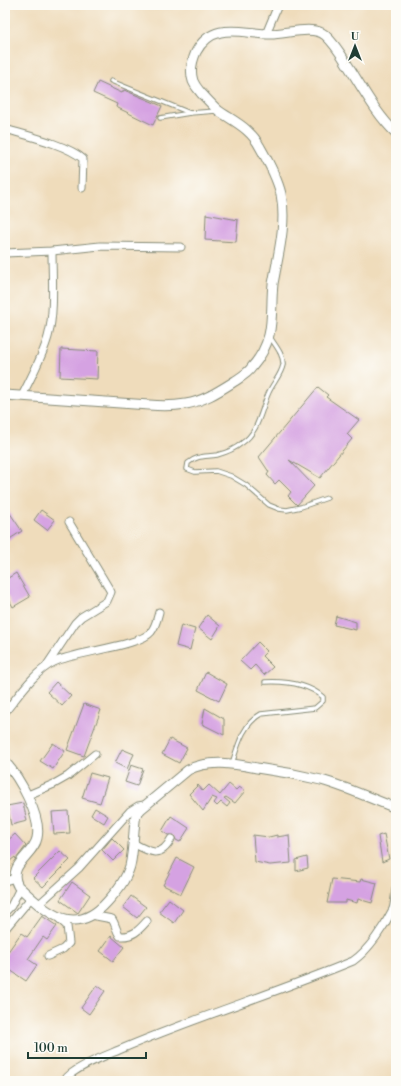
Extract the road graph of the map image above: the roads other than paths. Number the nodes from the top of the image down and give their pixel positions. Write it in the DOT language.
graph roads {
  1 [pos="278,5"];
  2 [pos="266,34"];
  3 [pos="111,81"];
  4 [pos="219,111"];
  5 [pos="190,113"];
  6 [pos="160,118"];
  7 [pos="5,129"];
  8 [pos="396,133"];
  9 [pos="82,188"];
  10 [pos="181,247"];
  11 [pos="52,252"];
  12 [pos="5,253"];
  13 [pos="269,336"];
  14 [pos="5,395"];
  15 [pos="22,396"];
  16 [pos="327,498"];
  17 [pos="69,522"];
  18 [pos="159,612"];
  19 [pos="46,667"];
  20 [pos="265,682"];
  21 [pos="5,712"];
  22 [pos="95,754"];
  23 [pos="5,762"];
  24 [pos="232,765"];
  25 [pos="28,795"];
  26 [pos="144,806"];
  27 [pos="396,808"];
  28 [pos="171,838"];
  29 [pos="133,844"];
  30 [pos="15,878"];
  31 [pos="5,881"];
  32 [pos="20,888"];
  33 [pos="396,888"];
  34 [pos="35,901"];
  35 [pos="5,912"];
  36 [pos="50,912"];
  37 [pos="91,915"];
  38 [pos="146,921"];
  39 [pos="5,930"];
  40 [pos="48,956"];
  41 [pos="64,1081"];
  1 -- 2 [label="street"];
  2 -- 4 [label="street"];
  2 -- 8 [label="street"];
  3 -- 5 [label="lane"];
  4 -- 5 [label="lane"];
  4 -- 13 [label="street"];
  5 -- 6 [label="lane"];
  7 -- 9 [label="street"];
  10 -- 11 [label="street"];
  11 -- 12 [label="street"];
  11 -- 15 [label="street"];
  13 -- 15 [label="street"];
  13 -- 16 [label="lane"];
  14 -- 15 [label="street"];
  17 -- 19 [label="street"];
  18 -- 19 [label="street"];
  19 -- 21 [label="street"];
  20 -- 24 [label="lane"];
  22 -- 25 [label="street"];
  23 -- 25 [label="street"];
  24 -- 26 [label="street"];
  24 -- 27 [label="street"];
  25 -- 30 [label="street"];
  26 -- 29 [label="street"];
  26 -- 34 [label="street"];
  28 -- 29 [label="street"];
  29 -- 37 [label="street"];
  30 -- 31 [label="street"];
  30 -- 32 [label="street"];
  32 -- 34 [label="street"];
  32 -- 35 [label="street"];
  33 -- 41 [label="street"];
  34 -- 36 [label="street"];
  34 -- 39 [label="street"];
  36 -- 37 [label="street"];
  36 -- 40 [label="street"];
  37 -- 38 [label="street"];
}
